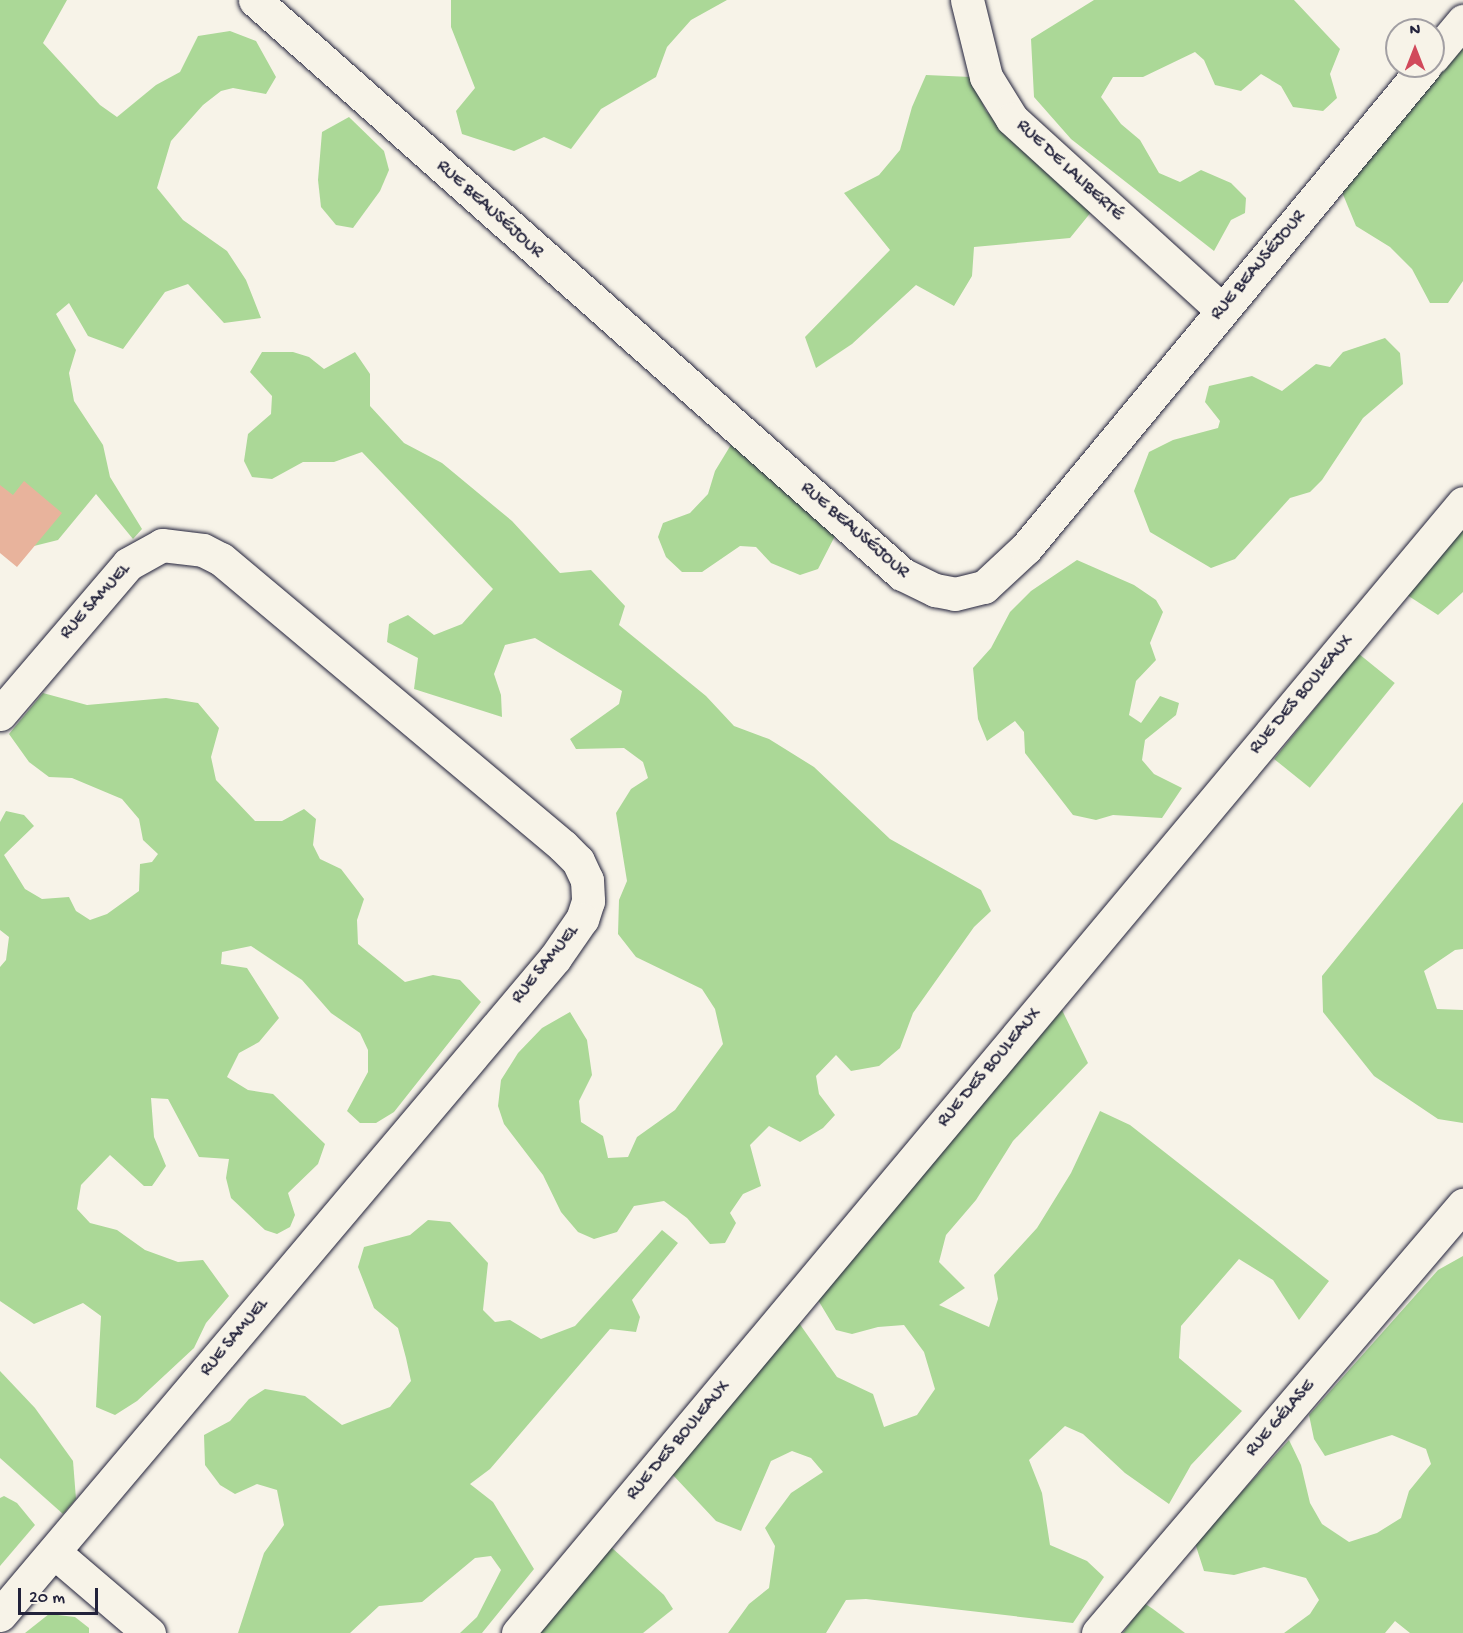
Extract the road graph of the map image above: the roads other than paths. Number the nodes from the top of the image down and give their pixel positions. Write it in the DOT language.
graph roads {
  1 [pos="255,0"];
  2 [pos="968,0"];
  3 [pos="1463,21"];
  4 [pos="1445,43"];
  5 [pos="1415,78"];
  6 [pos="1222,310"];
  7 [pos="1463,503"];
  8 [pos="0,714"];
  9 [pos="1463,1205"];
  10 [pos="54,1552"];
  11 [pos="0,1616"];
  12 [pos="149,1633"];
  13 [pos="518,1633"];
  14 [pos="1098,1633"];
  1 -- 6 [label="street, RUE BEAUSÉJOUR"];
  2 -- 6 [label="street, RUE DE LALIBERTÉ"];
  3 -- 4 [label="street"];
  5 -- 6 [label="street, RUE BEAUSÉJOUR"];
  7 -- 13 [label="street, RUE DES BOULEAUX"];
  8 -- 10 [label="street, RUE SAMUEL"];
  9 -- 14 [label="street, RUE GÉLASE"];
  10 -- 11 [label="street, RUE SAMUEL"];
  10 -- 12 [label="street"];
}
